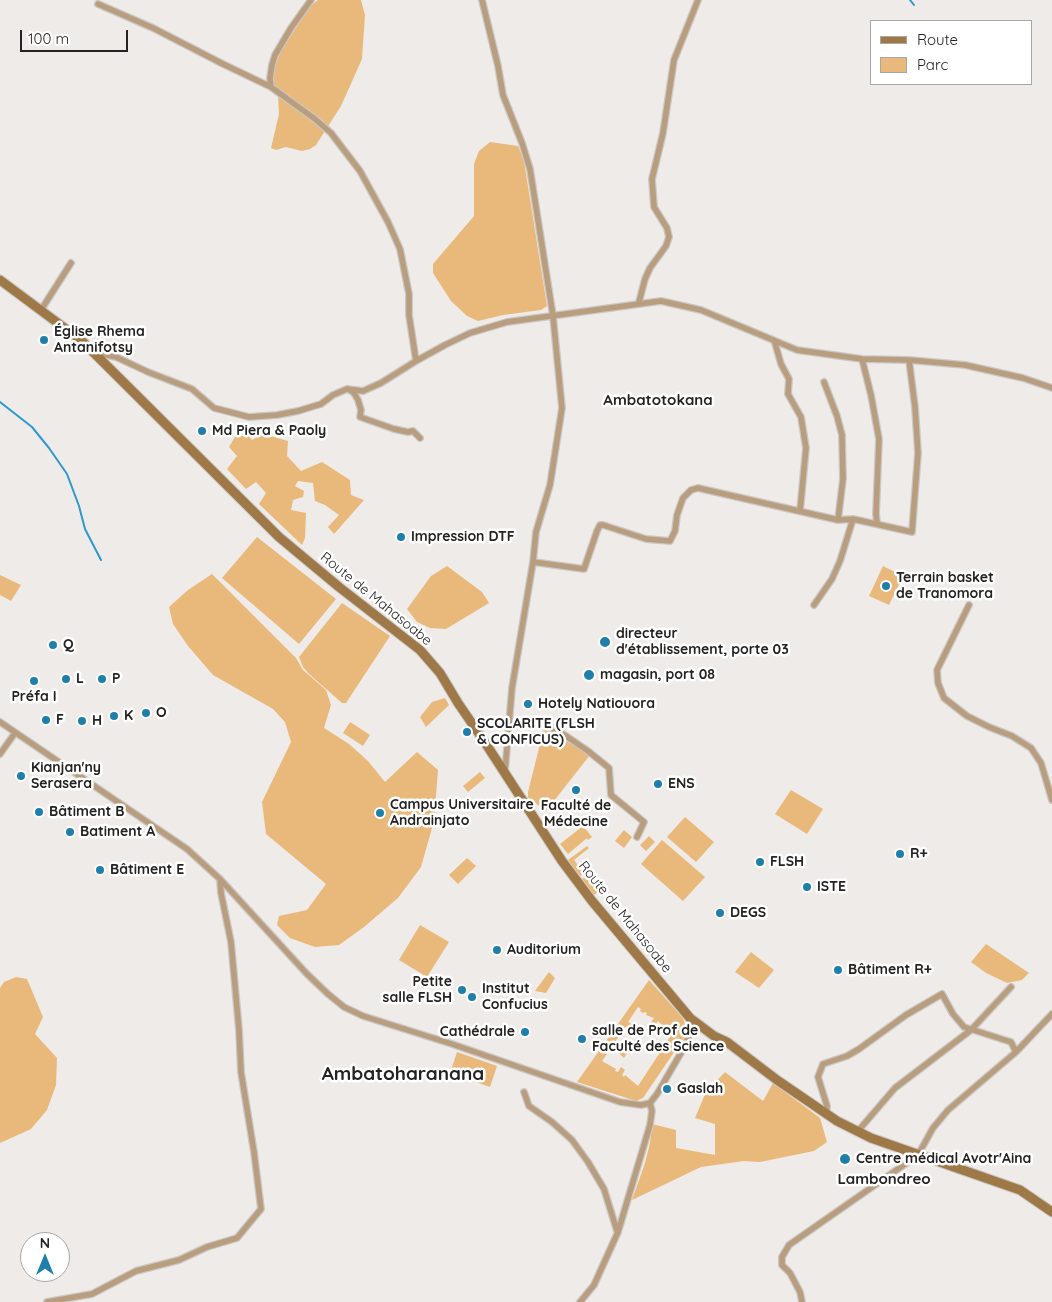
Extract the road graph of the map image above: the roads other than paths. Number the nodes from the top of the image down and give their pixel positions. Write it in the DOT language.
graph roads {
  1 [pos="311,0"];
  2 [pos="482,0"];
  3 [pos="698,0"];
  4 [pos="98,4"];
  5 [pos="271,87"];
  6 [pos="71,263"];
  7 [pos="0,280"];
  8 [pos="639,302"];
  9 [pos="41,310"];
  10 [pos="553,316"];
  11 [pos="775,342"];
  12 [pos="94,352"];
  13 [pos="862,359"];
  14 [pos="909,360"];
  15 [pos="416,361"];
  16 [pos="824,382"];
  17 [pos="1052,388"];
  18 [pos="347,389"];
  19 [pos="420,438"];
  20 [pos="800,512"];
  21 [pos="852,519"];
  22 [pos="838,520"];
  23 [pos="877,523"];
  24 [pos="533,562"];
  25 [pos="968,604"];
  26 [pos="814,605"];
  27 [pos="0,722"];
  28 [pos="541,722"];
  29 [pos="15,733"];
  30 [pos="0,754"];
  31 [pos="504,773"];
  32 [pos="1052,800"];
  33 [pos="637,837"];
  34 [pos="220,879"];
  35 [pos="1011,988"];
  36 [pos="1052,1014"];
  37 [pos="690,1018"];
  38 [pos="971,1030"];
  39 [pos="1016,1052"];
  40 [pos="524,1092"];
  41 [pos="650,1103"];
  42 [pos="826,1114"];
  43 [pos="858,1131"];
  44 [pos="918,1155"];
  45 [pos="1052,1212"];
  46 [pos="618,1232"];
  47 [pos="47,1302"];
  48 [pos="580,1302"];
  49 [pos="802,1302"];
  1 -- 5 [label="street"];
  2 -- 10 [label="street"];
  3 -- 8 [label="street"];
  4 -- 5 [label="street"];
  5 -- 15 [label="street"];
  6 -- 9 [label="street"];
  7 -- 9 [label="street, Route de Mahasoabe"];
  8 -- 10 [label="street"];
  8 -- 11 [label="street"];
  9 -- 12 [label="street, Route de Mahasoabe"];
  10 -- 15 [label="street"];
  10 -- 24 [label="street"];
  11 -- 13 [label="street"];
  11 -- 20 [label="street"];
  12 -- 18 [label="street"];
  12 -- 31 [label="street, Route de Mahasoabe"];
  13 -- 14 [label="street"];
  13 -- 23 [label="street"];
  14 -- 17 [label="street"];
  14 -- 23 [label="street"];
  15 -- 18 [label="street"];
  16 -- 22 [label="street"];
  18 -- 19 [label="street"];
  20 -- 22 [label="street"];
  20 -- 24 [label="street"];
  21 -- 22 [label="street"];
  21 -- 23 [label="street"];
  21 -- 26 [label="street"];
  24 -- 31 [label="street"];
  25 -- 32 [label="street"];
  27 -- 29 [label="street"];
  28 -- 33 [label="street"];
  29 -- 30 [label="street"];
  29 -- 34 [label="street"];
  31 -- 37 [label="street, Route de Mahasoabe"];
  34 -- 41 [label="street"];
  34 -- 47 [label="street"];
  35 -- 38 [label="street"];
  36 -- 39 [label="street"];
  37 -- 41 [label="street"];
  37 -- 42 [label="street, Route de Mahasoabe"];
  38 -- 39 [label="street"];
  38 -- 42 [label="street"];
  38 -- 43 [label="street"];
  39 -- 44 [label="street"];
  40 -- 46 [label="street"];
  41 -- 46 [label="street"];
  42 -- 43 [label="street, Route de Mahasoabe"];
  43 -- 44 [label="street, Route de Mahasoabe"];
  44 -- 45 [label="street, Route de Mahasoabe"];
  44 -- 49 [label="street"];
  46 -- 48 [label="street"];
}
